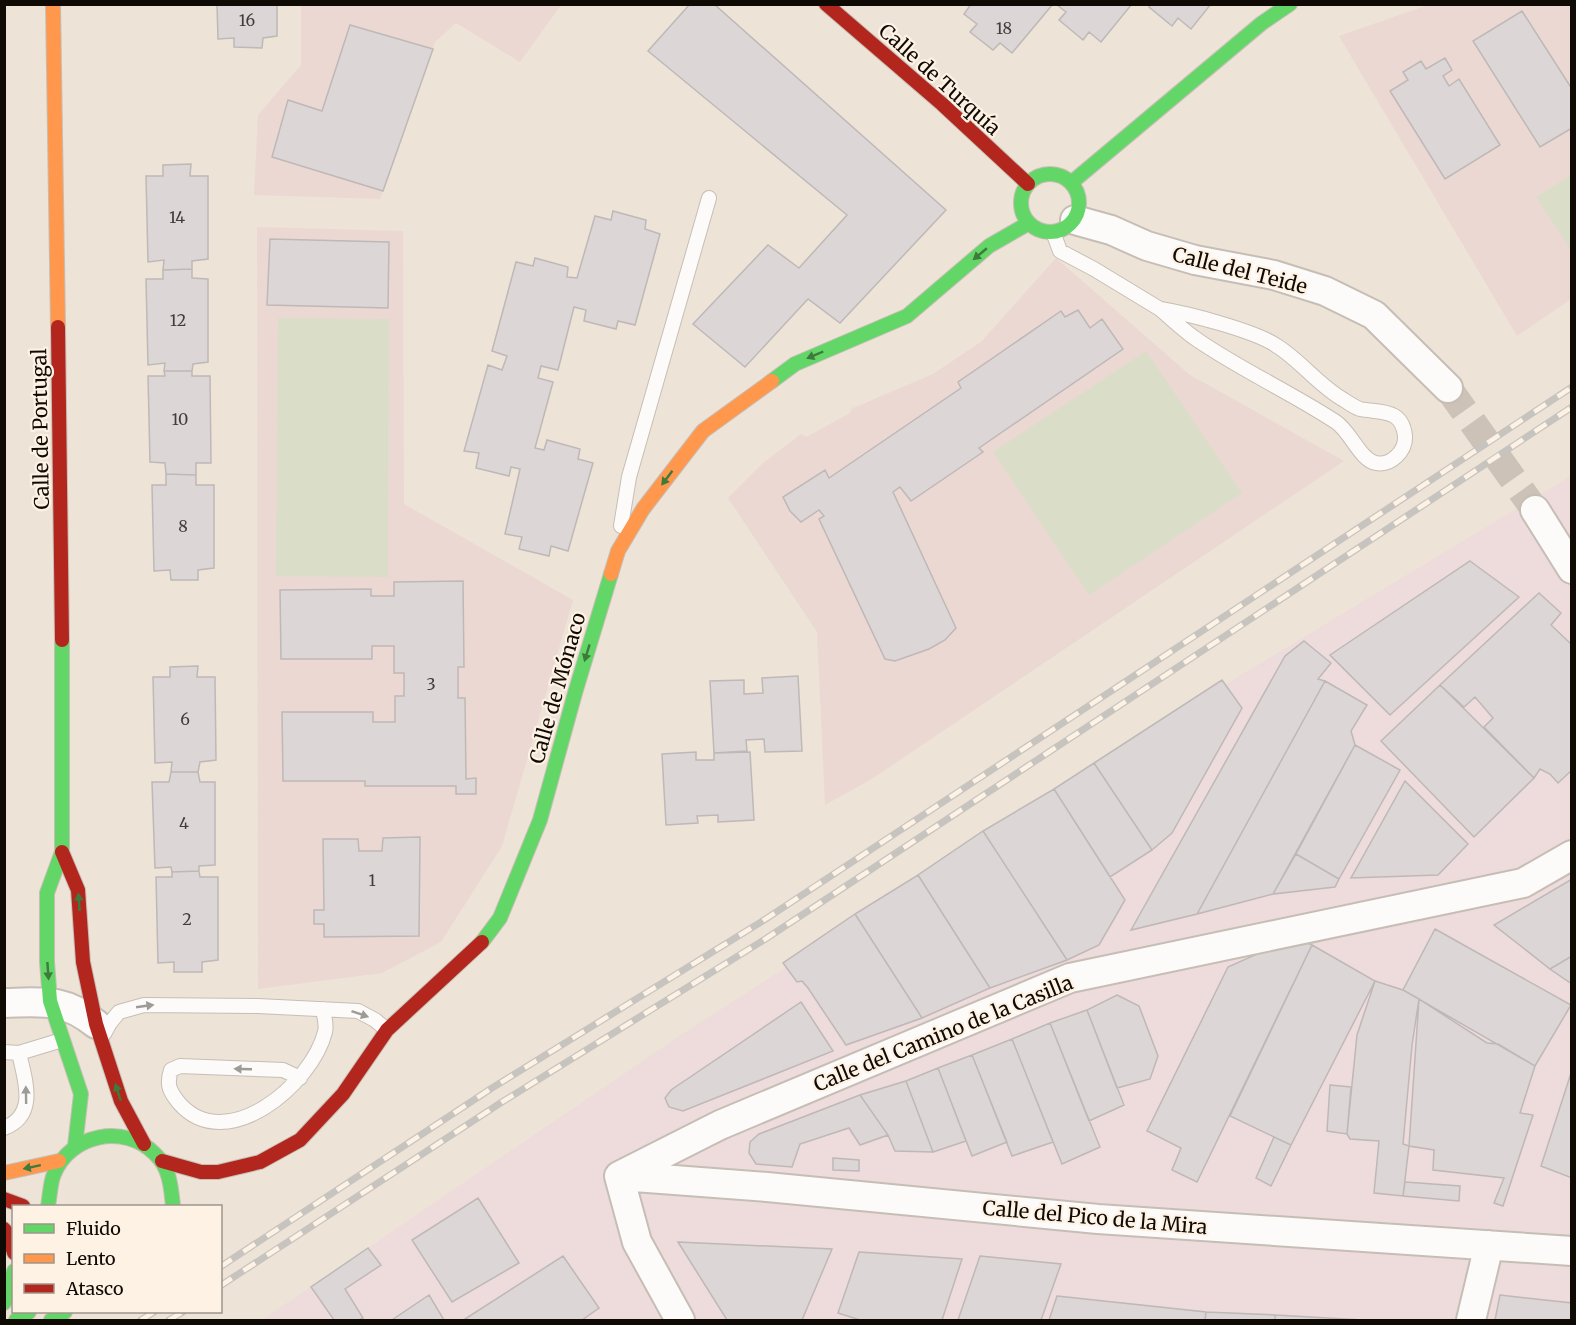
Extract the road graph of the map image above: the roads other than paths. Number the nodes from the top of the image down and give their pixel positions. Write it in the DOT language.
graph roads {
  1 [pos="54,4"];
  2 [pos="826,4"];
  3 [pos="1290,4"];
  4 [pos="1071,183"];
  5 [pos="1028,184"];
  6 [pos="709,198"];
  7 [pos="1029,224"];
  8 [pos="1064,226"];
  9 [pos="1160,309"];
  10 [pos="1448,388"];
  11 [pos="1535,510"];
  12 [pos="616,558"];
  13 [pos="1572,569"];
  14 [pos="62,852"];
  15 [pos="1572,855"];
  16 [pos="50,1001"];
  17 [pos="4,1003"];
  18 [pos="323,1009"];
  19 [pos="387,1030"];
  20 [pos="99,1031"];
  21 [pos="62,1040"];
  22 [pos="4,1052"];
  23 [pos="20,1053"];
  24 [pos="300,1078"];
  25 [pos="4,1128"];
  26 [pos="144,1144"];
  27 [pos="75,1146"];
  28 [pos="59,1161"];
  29 [pos="162,1161"];
  30 [pos="4,1173"];
  31 [pos="619,1176"];
  32 [pos="4,1198"];
  33 [pos="21,1205"];
  34 [pos="48,1205"];
  35 [pos="173,1205"];
  36 [pos="4,1229"];
  37 [pos="1489,1245"];
  38 [pos="12,1247"];
  39 [pos="1572,1251"];
  40 [pos="12,1281"];
  41 [pos="4,1303"];
  42 [pos="681,1320"];
  43 [pos="1471,1320"];
  1 -- 14 [label="street, Calle de Portugal"];
  2 -- 5 [label="street, Calle de Turquía"];
  3 -- 4 [label="street"];
  4 -- 5 [label="street"];
  4 -- 8 [label="street"];
  5 -- 7 [label="street"];
  6 -- 12 [label="lane"];
  7 -- 8 [label="street"];
  7 -- 12 [label="street, Calle de Mónaco, one-way"];
  8 -- 9 [label="lane"];
  8 -- 10 [label="street, Calle del Teide"];
  9 -- 9 [label="lane"];
  11 -- 13 [label="street"];
  12 -- 19 [label="street, Calle de Mónaco, one-way"];
  14 -- 16 [label="street, Calle de Portugal, one-way"];
  20 -- 14 [label="street, Calle de Portugal, one-way"];
  15 -- 31 [label="street, Calle del Camino de la Casilla"];
  16 -- 17 [label="street"];
  16 -- 20 [label="street"];
  16 -- 21 [label="street, Calle de Portugal"];
  18 -- 19 [label="lane, one-way"];
  20 -- 18 [label="lane, one-way"];
  18 -- 24 [label="lane"];
  19 -- 29 [label="street, Calle de Mónaco"];
  26 -- 20 [label="street, Calle de Portugal, one-way"];
  21 -- 23 [label="lane"];
  21 -- 27 [label="street, Calle de Portugal"];
  22 -- 23 [label="lane"];
  25 -- 23 [label="lane, one-way"];
  24 -- 24 [label="lane, one-way"];
  26 -- 27 [label="street"];
  26 -- 29 [label="street"];
  27 -- 28 [label="street"];
  28 -- 30 [label="street, one-way"];
  28 -- 34 [label="street"];
  29 -- 35 [label="street"];
  31 -- 37 [label="street, Calle del Pico de la Mira"];
  31 -- 42 [label="street"];
  32 -- 33 [label="street"];
  36 -- 38 [label="street"];
  37 -- 39 [label="street, Calle del Pico de la Mira"];
  37 -- 43 [label="street"];
  40 -- 41 [label="street"];
}
